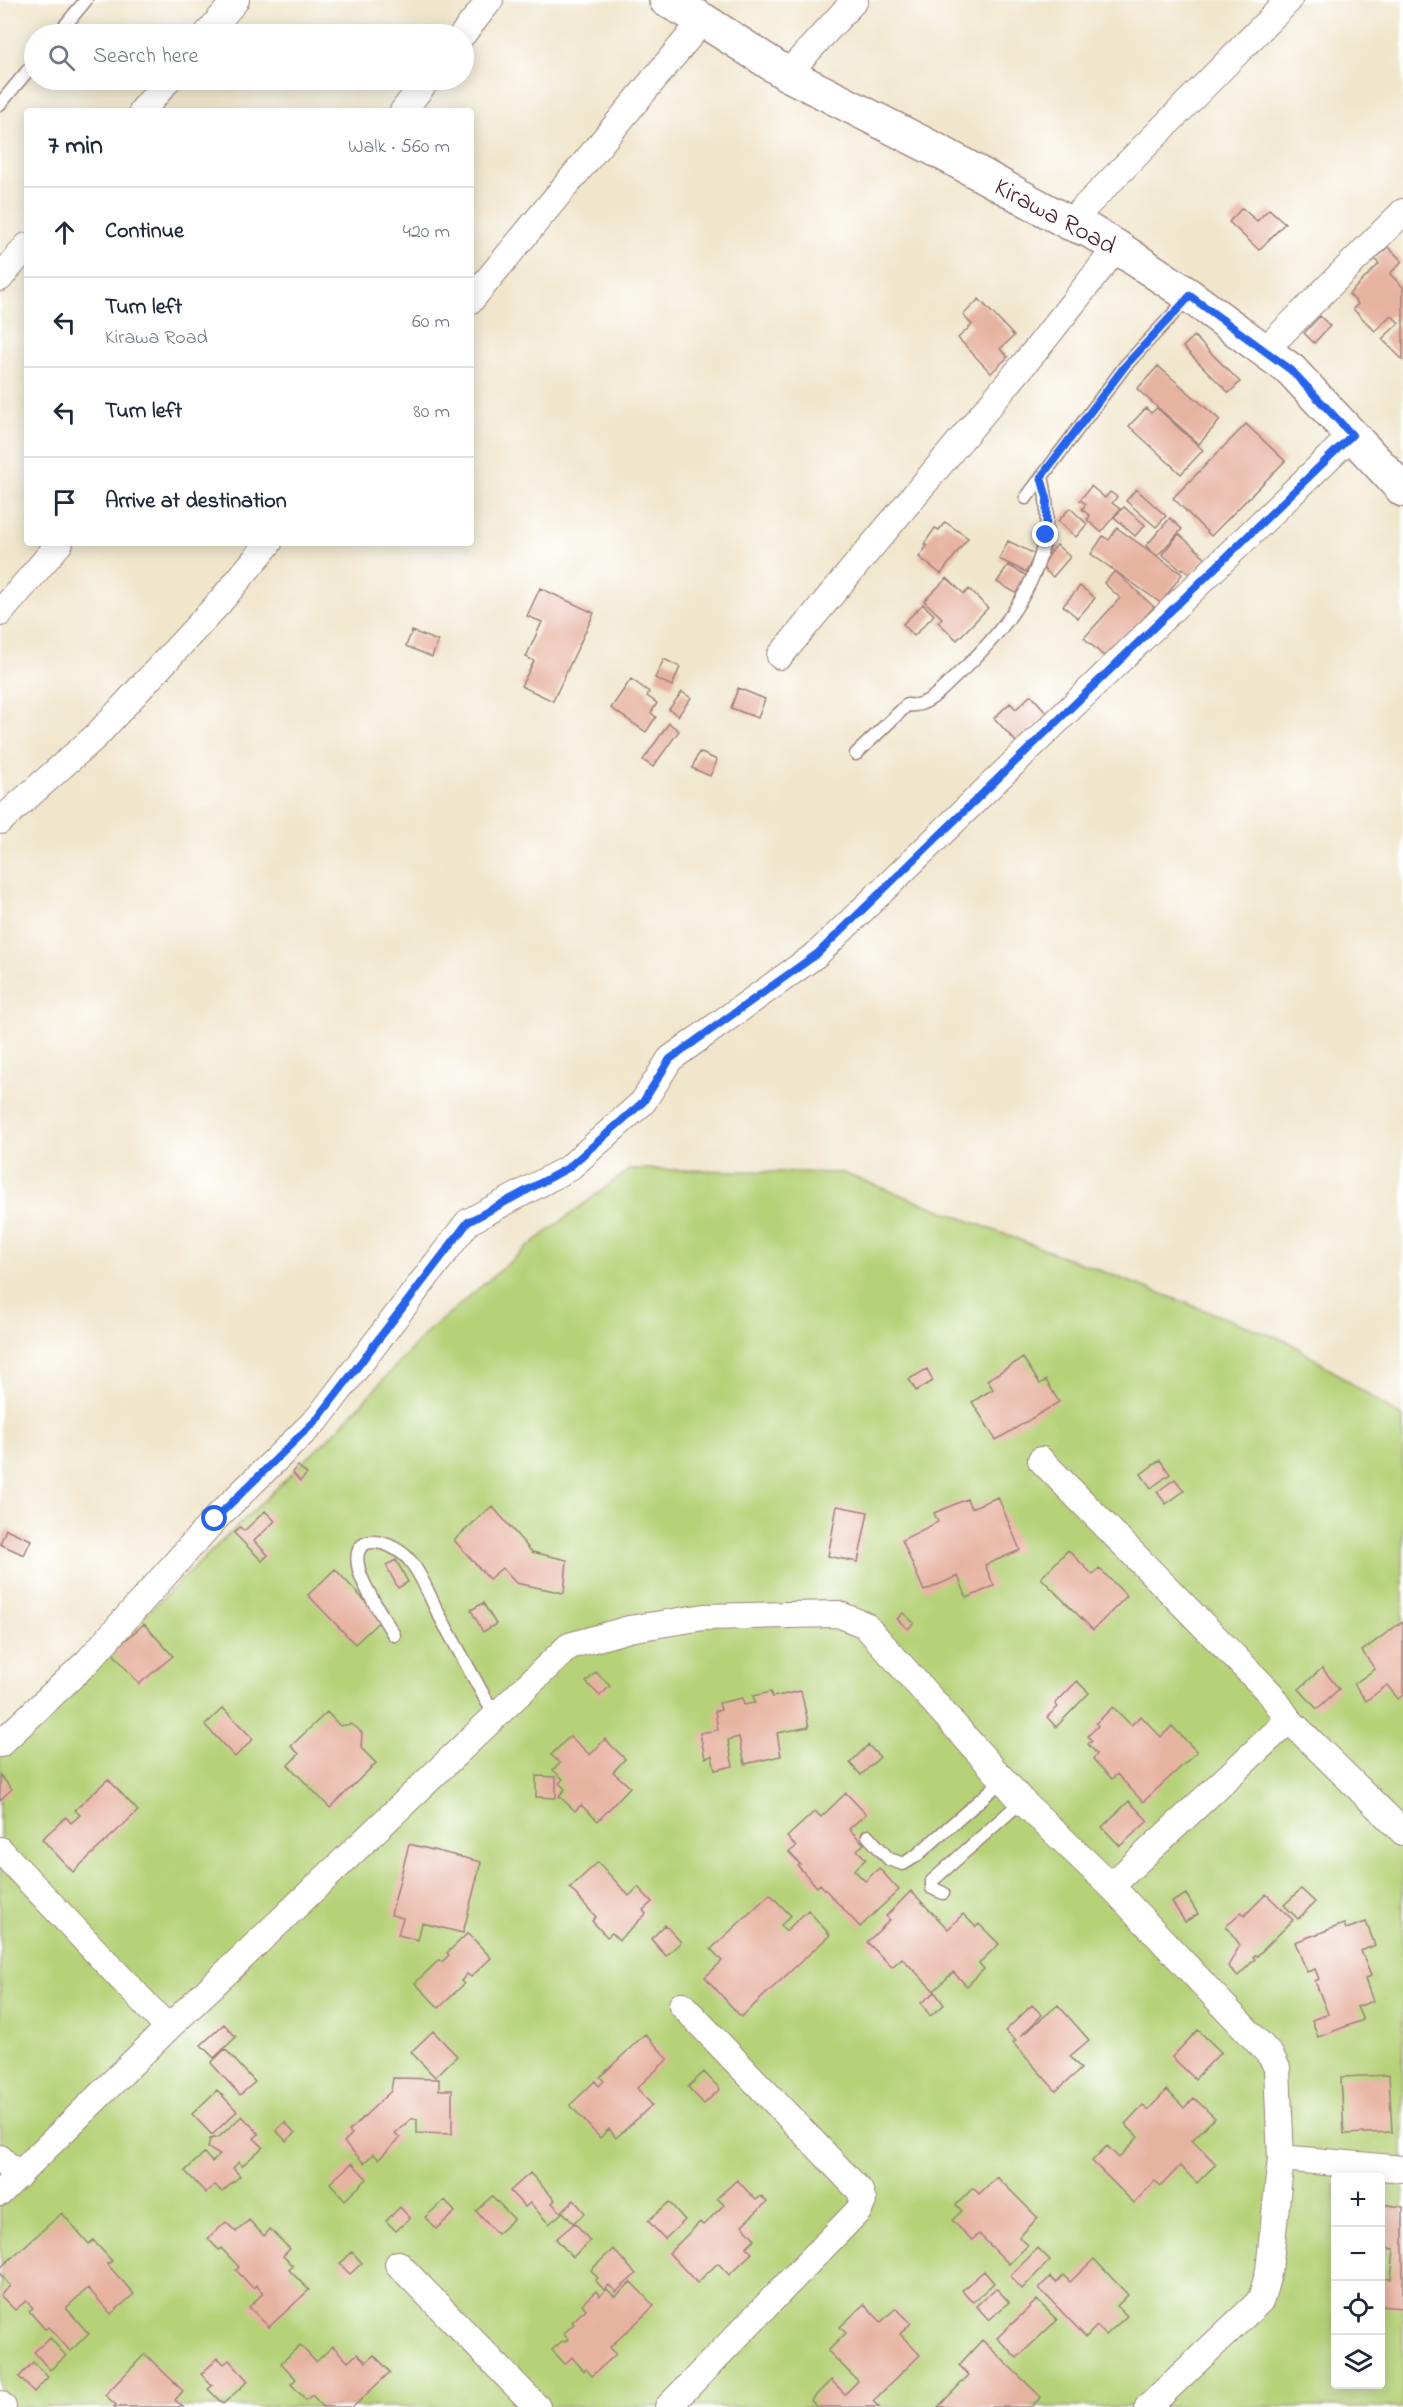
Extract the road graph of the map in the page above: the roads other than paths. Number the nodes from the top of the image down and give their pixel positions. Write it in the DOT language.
graph roads {
  1 [pos="86,0"];
  2 [pos="236,0"];
  3 [pos="490,0"];
  4 [pos="666,0"];
  5 [pos="855,0"];
  6 [pos="1289,0"];
  7 [pos="703,20"];
  8 [pos="66,24"];
  9 [pos="216,24"];
  10 [pos="471,24"];
  11 [pos="787,74"];
  12 [pos="24,75"];
  13 [pos="160,90"];
  14 [pos="419,90"];
  15 [pos="0,104"];
  16 [pos="145,108"];
  17 [pos="405,108"];
  18 [pos="1403,212"];
  19 [pos="1069,223"];
  20 [pos="1117,247"];
  21 [pos="24,250"];
  22 [pos="0,278"];
  23 [pos="474,296"];
  24 [pos="1190,296"];
  25 [pos="1265,350"];
  26 [pos="1352,435"];
  27 [pos="1041,477"];
  28 [pos="1403,490"];
  29 [pos="1026,498"];
  30 [pos="57,546"];
  31 [pos="266,546"];
  32 [pos="0,613"];
  33 [pos="780,657"];
  34 [pos="856,754"];
  35 [pos="0,821"];
  36 [pos="1041,1460"];
  37 [pos="394,1635"];
  38 [pos="495,1716"];
  39 [pos="1289,1720"];
  40 [pos="0,1744"];
  41 [pos="1003,1780"];
  42 [pos="1022,1801"];
  43 [pos="1403,1832"];
  44 [pos="868,1836"];
  45 [pos="0,1850"];
  46 [pos="1111,1886"];
  47 [pos="943,1893"];
  48 [pos="682,2005"];
  49 [pos="168,2028"];
  50 [pos="1281,2158"];
  51 [pos="1403,2169"];
  52 [pos="6,2176"];
  53 [pos="398,2264"];
  54 [pos="537,2407"];
  55 [pos="668,2407"];
  56 [pos="1148,2407"];
  1 -- 8 [label="lane"];
  2 -- 9 [label="street"];
  3 -- 10 [label="street"];
  4 -- 7 [label="main road, Kirawa Road"];
  5 -- 11 [label="street"];
  6 -- 19 [label="street"];
  7 -- 11 [label="main road, Kirawa Road"];
  7 -- 23 [label="street"];
  11 -- 19 [label="main road, Kirawa Road"];
  12 -- 15 [label="lane"];
  13 -- 16 [label="street"];
  14 -- 17 [label="street"];
  18 -- 25 [label="street"];
  19 -- 20 [label="main road, Kirawa Road"];
  20 -- 24 [label="main road, Kirawa Road"];
  20 -- 33 [label="street"];
  21 -- 22 [label="street"];
  24 -- 25 [label="main road, Kirawa Road"];
  24 -- 27 [label="lane"];
  25 -- 26 [label="main road, Kirawa Road"];
  26 -- 28 [label="main road, Kirawa Road"];
  26 -- 40 [label="street"];
  27 -- 29 [label="lane"];
  27 -- 34 [label="lane"];
  30 -- 32 [label="street"];
  31 -- 35 [label="street"];
  36 -- 39 [label="street"];
  37 -- 38 [label="lane"];
  38 -- 41 [label="street"];
  38 -- 49 [label="street"];
  39 -- 43 [label="street"];
  39 -- 46 [label="street"];
  41 -- 42 [label="street"];
  41 -- 44 [label="lane"];
  42 -- 46 [label="street"];
  42 -- 47 [label="lane"];
  45 -- 49 [label="street"];
  46 -- 50 [label="street"];
  48 -- 55 [label="street"];
  49 -- 52 [label="street"];
  50 -- 51 [label="street"];
  50 -- 56 [label="street"];
  53 -- 54 [label="street"];
}
